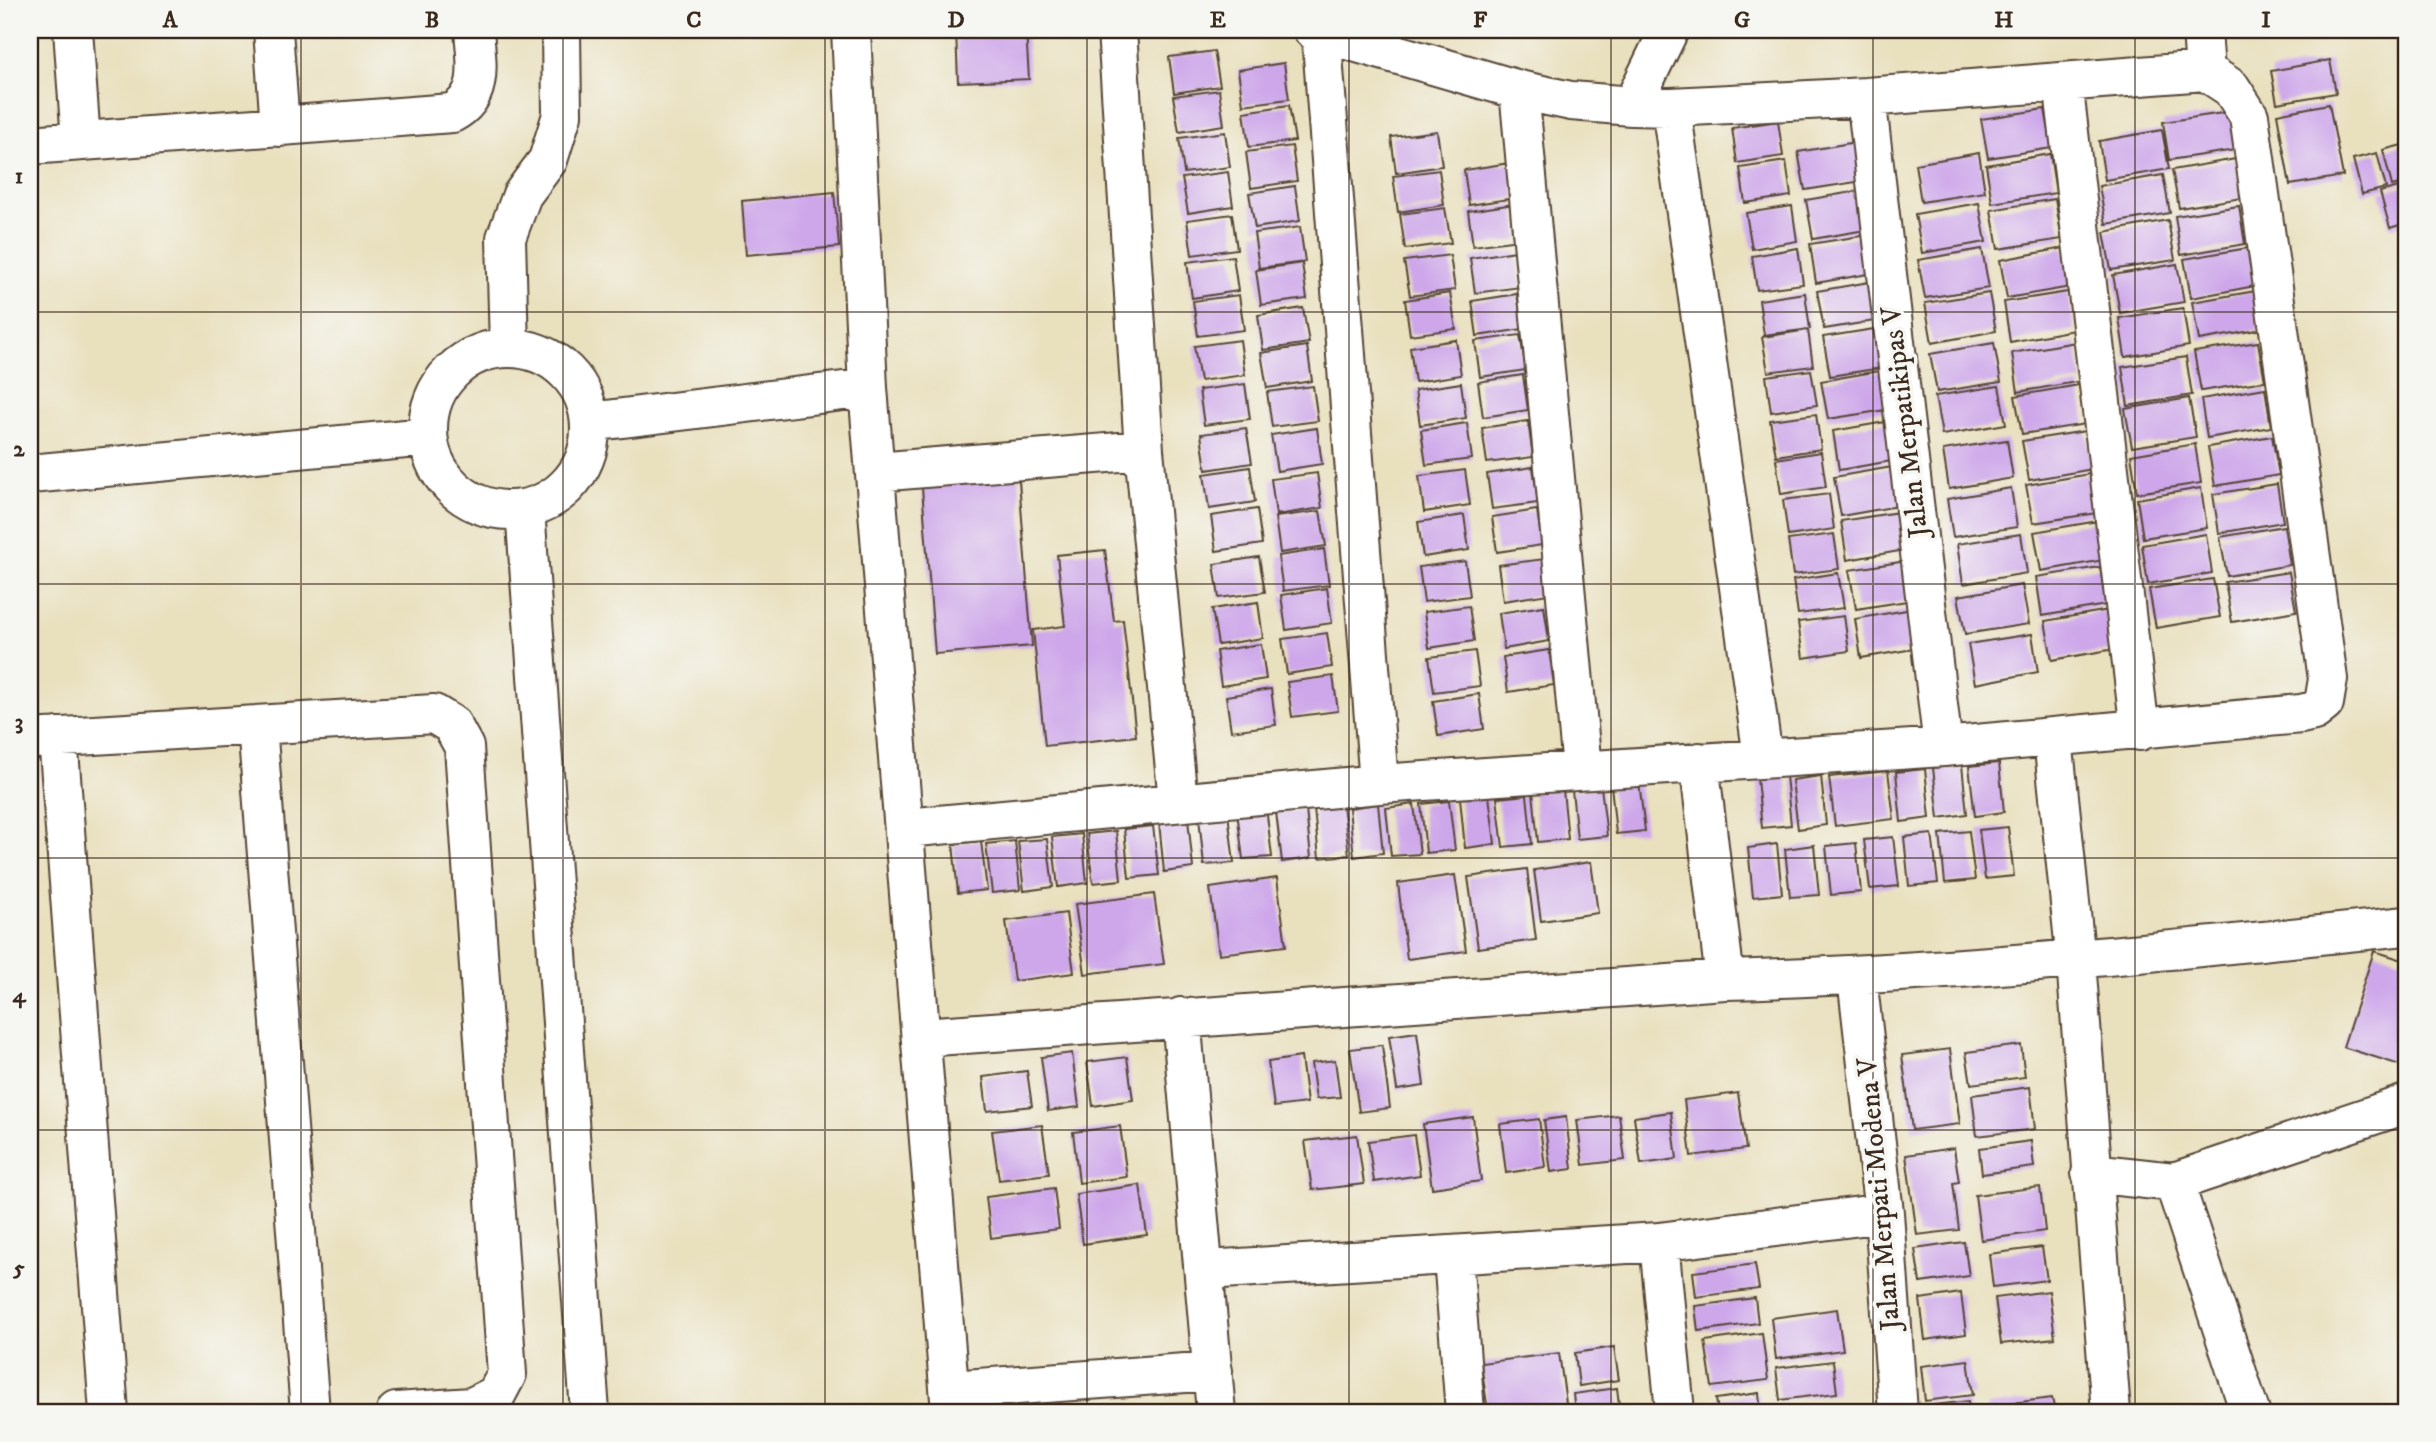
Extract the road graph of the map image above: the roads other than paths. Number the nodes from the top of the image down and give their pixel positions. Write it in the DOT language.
graph roads {
  1 [pos="73,30"];
  2 [pos="273,30"];
  3 [pos="474,30"];
  4 [pos="561,30"];
  5 [pos="851,30"];
  6 [pos="1117,30"];
  7 [pos="1669,30"];
  8 [pos="2202,30"];
  9 [pos="1318,31"];
  10 [pos="2205,71"];
  11 [pos="2063,82"];
  12 [pos="1519,90"];
  13 [pos="1866,97"];
  14 [pos="1632,106"];
  15 [pos="1671,107"];
  16 [pos="280,127"];
  17 [pos="81,141"];
  18 [pos="30,145"];
  19 [pos="509,347"];
  20 [pos="868,388"];
  21 [pos="590,422"];
  22 [pos="427,437"];
  23 [pos="1144,450"];
  24 [pos="876,472"];
  25 [pos="30,474"];
  26 [pos="526,509"];
  27 [pos="257,724"];
  28 [pos="2140,731"];
  29 [pos="44,738"];
  30 [pos="2053,739"];
  31 [pos="1943,747"];
  32 [pos="1763,757"];
  33 [pos="1699,762"];
  34 [pos="1582,769"];
  35 [pos="1379,784"];
  36 [pos="1178,801"];
  37 [pos="906,828"];
  38 [pos="2406,926"];
  39 [pos="2076,961"];
  40 [pos="1857,977"];
  41 [pos="1725,981"];
  42 [pos="1181,1017"];
  43 [pos="922,1037"];
  44 [pos="2406,1104"];
  45 [pos="2091,1173"];
  46 [pos="2174,1182"];
  47 [pos="1884,1213"];
  48 [pos="1659,1242"];
  49 [pos="1453,1257"];
  50 [pos="1206,1270"];
  51 [pos="1213,1371"];
  52 [pos="950,1401"];
  53 [pos="109,1412"];
  54 [pos="310,1412"];
  55 [pos="396,1412"];
  56 [pos="590,1412"];
  57 [pos="1216,1412"];
  58 [pos="1465,1412"];
  59 [pos="1675,1412"];
  60 [pos="1898,1412"];
  61 [pos="2111,1412"];
  62 [pos="2250,1412"];
  1 -- 17 [label="street"];
  2 -- 16 [label="street"];
  3 -- 16 [label="street"];
  4 -- 19 [label="street"];
  5 -- 20 [label="street"];
  6 -- 23 [label="street"];
  7 -- 14 [label="street"];
  8 -- 10 [label="street"];
  9 -- 12 [label="street"];
  9 -- 35 [label="street"];
  10 -- 11 [label="street"];
  10 -- 28 [label="street"];
  11 -- 13 [label="street"];
  11 -- 28 [label="street"];
  12 -- 14 [label="street"];
  12 -- 34 [label="street"];
  13 -- 15 [label="street"];
  13 -- 31 [label="street, Jalan Merpatikipas V"];
  14 -- 15 [label="street"];
  15 -- 32 [label="street"];
  16 -- 17 [label="street"];
  17 -- 18 [label="street"];
  19 -- 21 [label="street"];
  19 -- 22 [label="street"];
  20 -- 21 [label="street"];
  20 -- 24 [label="street"];
  21 -- 26 [label="street"];
  22 -- 25 [label="street"];
  22 -- 26 [label="street"];
  23 -- 24 [label="street"];
  23 -- 36 [label="street"];
  24 -- 37 [label="street"];
  26 -- 56 [label="street"];
  27 -- 29 [label="street"];
  27 -- 54 [label="street"];
  27 -- 55 [label="street"];
  28 -- 30 [label="street"];
  29 -- 53 [label="street"];
  30 -- 31 [label="street"];
  30 -- 39 [label="street"];
  31 -- 32 [label="street"];
  32 -- 33 [label="street"];
  33 -- 34 [label="street"];
  33 -- 41 [label="street"];
  34 -- 35 [label="street"];
  35 -- 36 [label="street"];
  36 -- 37 [label="street"];
  37 -- 43 [label="street"];
  38 -- 39 [label="street"];
  39 -- 40 [label="street"];
  39 -- 45 [label="street"];
  40 -- 41 [label="street"];
  40 -- 47 [label="street, Jalan Merpati Modena V"];
  41 -- 42 [label="street"];
  42 -- 43 [label="street"];
  42 -- 50 [label="street"];
  43 -- 52 [label="street"];
  44 -- 46 [label="street"];
  45 -- 46 [label="street"];
  45 -- 61 [label="street"];
  46 -- 62 [label="street"];
  47 -- 48 [label="street"];
  47 -- 60 [label="street, Jalan Merpati Modena V"];
  48 -- 49 [label="street"];
  48 -- 59 [label="street"];
  49 -- 50 [label="street"];
  49 -- 58 [label="street"];
  50 -- 51 [label="street"];
  51 -- 52 [label="street"];
  51 -- 57 [label="street"];
}
